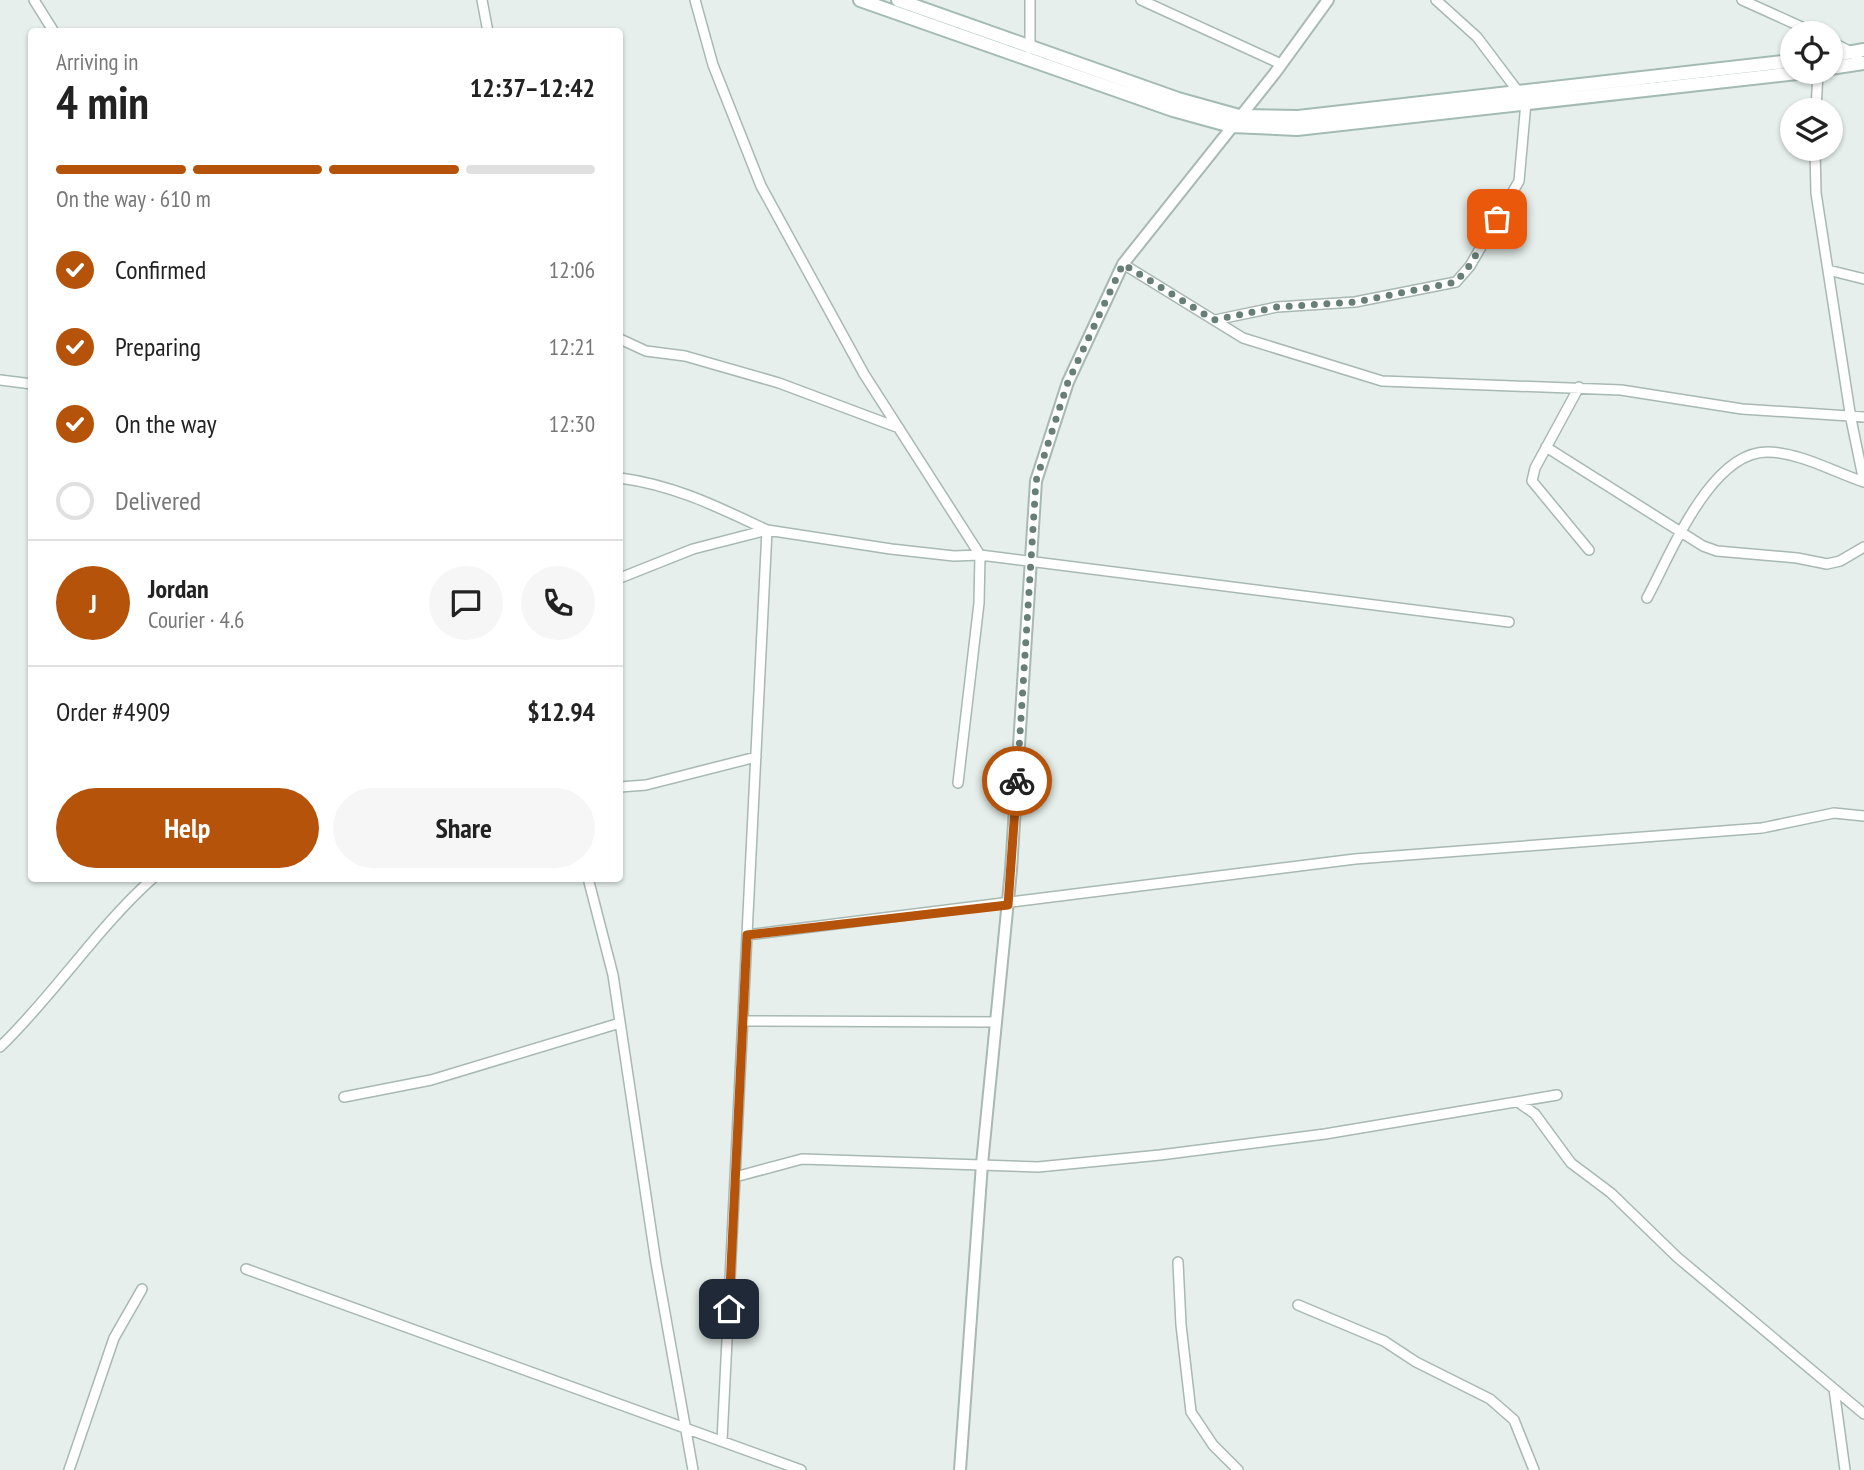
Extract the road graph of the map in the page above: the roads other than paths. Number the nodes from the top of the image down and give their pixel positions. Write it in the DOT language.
graph roads {
  1 [pos="34,0"];
  2 [pos="482,0"];
  3 [pos="695,0"];
  4 [pos="860,0"];
  5 [pos="898,0"];
  6 [pos="1030,0"];
  7 [pos="1141,0"];
  8 [pos="1328,0"];
  9 [pos="1436,0"];
  10 [pos="1742,0"];
  11 [pos="1788,21"];
  12 [pos="52,28"];
  13 [pos="487,28"];
  14 [pos="1843,48"];
  15 [pos="1030,49"];
  16 [pos="1860,57"];
  17 [pos="1780,62"];
  18 [pos="1843,63"];
  19 [pos="1281,64"];
  20 [pos="1780,75"];
  21 [pos="1519,90"];
  22 [pos="1526,102"];
  23 [pos="1235,121"];
  24 [pos="1815,161"];
  25 [pos="1123,264"];
  26 [pos="1828,270"];
  27 [pos="1864,279"];
  28 [pos="1214,320"];
  29 [pos="623,340"];
  30 [pos="0,380"];
  31 [pos="28,384"];
  32 [pos="1579,387"];
  33 [pos="1864,417"];
  34 [pos="1851,419"];
  35 [pos="899,428"];
  36 [pos="1546,447"];
  37 [pos="623,478"];
  38 [pos="1864,482"];
  39 [pos="767,530"];
  40 [pos="1683,533"];
  41 [pos="1864,547"];
  42 [pos="1589,550"];
  43 [pos="980,555"];
  44 [pos="1032,564"];
  45 [pos="623,577"];
  46 [pos="1647,598"];
  47 [pos="1509,622"];
  48 [pos="755,757"];
  49 [pos="958,783"];
  50 [pos="623,787"];
  51 [pos="1864,816"];
  52 [pos="149,882"];
  53 [pos="589,882"];
  54 [pos="1008,905"];
  55 [pos="747,935"];
  56 [pos="743,1021"];
  57 [pos="996,1022"];
  58 [pos="620,1023"];
  59 [pos="0,1047"];
  60 [pos="1557,1095"];
  61 [pos="344,1097"];
  62 [pos="1518,1102"];
  63 [pos="982,1164"];
  64 [pos="735,1177"];
  65 [pos="1178,1262"];
  66 [pos="246,1269"];
  67 [pos="142,1289"];
  68 [pos="1297,1305"];
  69 [pos="1834,1389"];
  70 [pos="1864,1414"];
  71 [pos="685,1428"];
  72 [pos="722,1441"];
  73 [pos="69,1470"];
  74 [pos="693,1470"];
  75 [pos="802,1470"];
  76 [pos="960,1470"];
  77 [pos="1238,1470"];
  78 [pos="1534,1470"];
  79 [pos="1845,1470"];
  1 -- 12 [label="street"];
  2 -- 13 [label="street"];
  3 -- 35 [label="street"];
  4 -- 23 [label="main road"];
  5 -- 15 [label="main road"];
  6 -- 15 [label="street"];
  7 -- 19 [label="street"];
  8 -- 19 [label="street"];
  9 -- 21 [label="street"];
  10 -- 11 [label="street"];
  14 -- 16 [label="street"];
  15 -- 23 [label="main road"];
  16 -- 18 [label="main road"];
  17 -- 21 [label="main road"];
  19 -- 23 [label="street"];
  20 -- 22 [label="main road"];
  21 -- 22 [label="street"];
  21 -- 23 [label="main road"];
  22 -- 23 [label="main road"];
  22 -- 28 [label="street"];
  23 -- 25 [label="street"];
  24 -- 26 [label="street"];
  25 -- 28 [label="street"];
  25 -- 44 [label="street"];
  26 -- 27 [label="street"];
  26 -- 34 [label="street"];
  28 -- 32 [label="street"];
  29 -- 35 [label="street"];
  30 -- 31 [label="street"];
  32 -- 34 [label="street"];
  32 -- 36 [label="street"];
  33 -- 34 [label="street"];
  34 -- 38 [label="street"];
  35 -- 43 [label="street"];
  36 -- 40 [label="street"];
  36 -- 42 [label="street"];
  37 -- 39 [label="street"];
  38 -- 40 [label="street"];
  39 -- 43 [label="street"];
  39 -- 45 [label="street"];
  39 -- 48 [label="street"];
  40 -- 41 [label="street"];
  40 -- 46 [label="street"];
  43 -- 44 [label="street"];
  43 -- 49 [label="street"];
  44 -- 47 [label="street"];
  44 -- 54 [label="street"];
  48 -- 50 [label="street"];
  48 -- 55 [label="street"];
  51 -- 54 [label="street"];
  52 -- 59 [label="street"];
  53 -- 58 [label="street"];
  54 -- 55 [label="street"];
  54 -- 57 [label="street"];
  55 -- 56 [label="street"];
  56 -- 57 [label="street"];
  56 -- 64 [label="street"];
  57 -- 63 [label="street"];
  58 -- 61 [label="street"];
  58 -- 71 [label="street"];
  60 -- 62 [label="street"];
  62 -- 63 [label="street"];
  62 -- 69 [label="street"];
  63 -- 64 [label="street"];
  63 -- 76 [label="street"];
  64 -- 72 [label="street"];
  65 -- 77 [label="street"];
  66 -- 71 [label="street"];
  67 -- 73 [label="street"];
  68 -- 78 [label="street"];
  69 -- 70 [label="street"];
  69 -- 79 [label="street"];
  71 -- 72 [label="street"];
  71 -- 74 [label="street"];
  72 -- 75 [label="street"];
}
